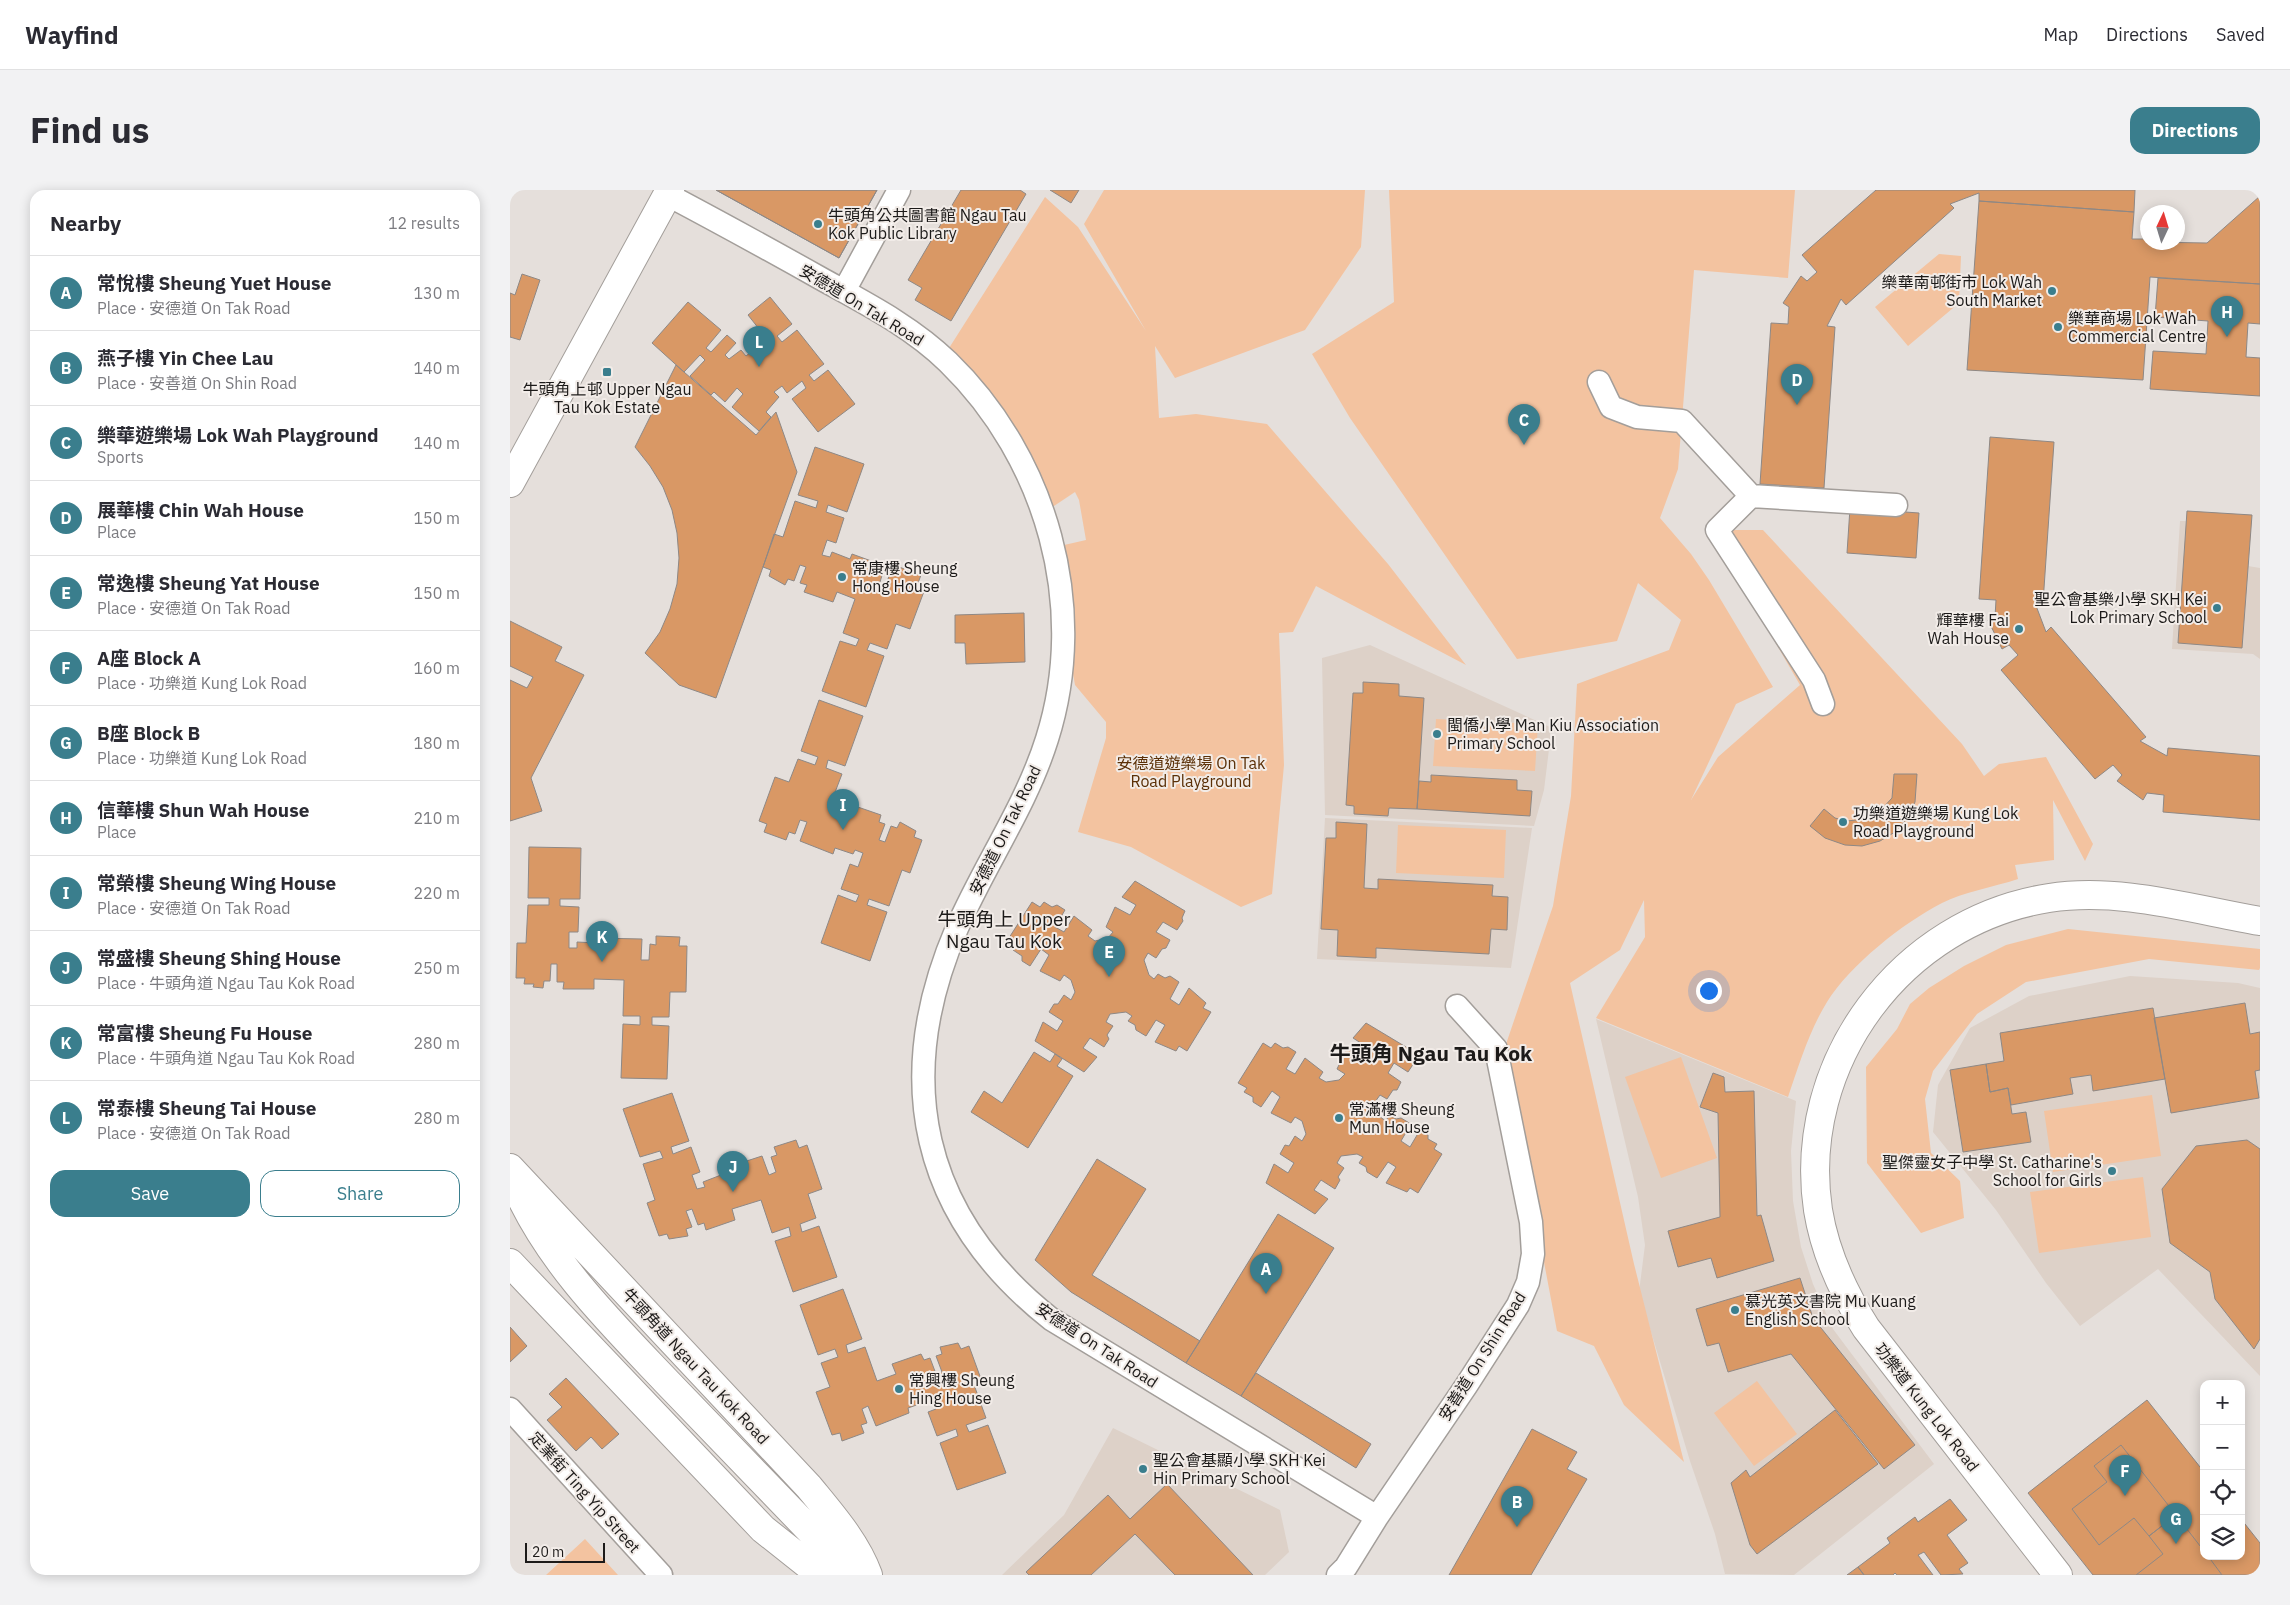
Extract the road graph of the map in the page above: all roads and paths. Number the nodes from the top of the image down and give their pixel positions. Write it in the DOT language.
graph roads {
  1 [pos="899,190"];
  2 [pos="669,192"];
  3 [pos="844,291"];
  4 [pos="1599,382"];
  5 [pos="510,483"];
  6 [pos="1751,496"];
  7 [pos="1896,505"];
  8 [pos="1823,704"];
  9 [pos="2260,921"];
  10 [pos="1457,1006"];
  11 [pos="510,1168"];
  12 [pos="510,1173"];
  13 [pos="510,1263"];
  14 [pos="510,1409"];
  15 [pos="1377,1517"];
  16 [pos="661,1575"];
  17 [pos="821,1575"];
  18 [pos="853,1575"];
  19 [pos="868,1575"];
  20 [pos="1338,1575"];
  21 [pos="2058,1575"];
  1 -- 3 [label="street"];
  2 -- 3 [label="street, 安德道 On Tak Road"];
  2 -- 5 [label="main road"];
  3 -- 15 [label="street, 安德道 On Tak Road"];
  4 -- 6 [label="street"];
  6 -- 7 [label="street"];
  6 -- 8 [label="street"];
  9 -- 21 [label="main road, 功樂道 Kung Lok Road"];
  10 -- 15 [label="street, 安善道 On Shin Road"];
  11 -- 19 [label="main road, 牛頭角道 Ngau Tau Kok Road"];
  12 -- 18 [label="main road, 牛頭角道 Ngau Tau Kok Road"];
  13 -- 17 [label="main road"];
  14 -- 16 [label="street, 定業街 Ting Yip Street"];
  15 -- 20 [label="street, 安善道 On Shin Road"];
}
